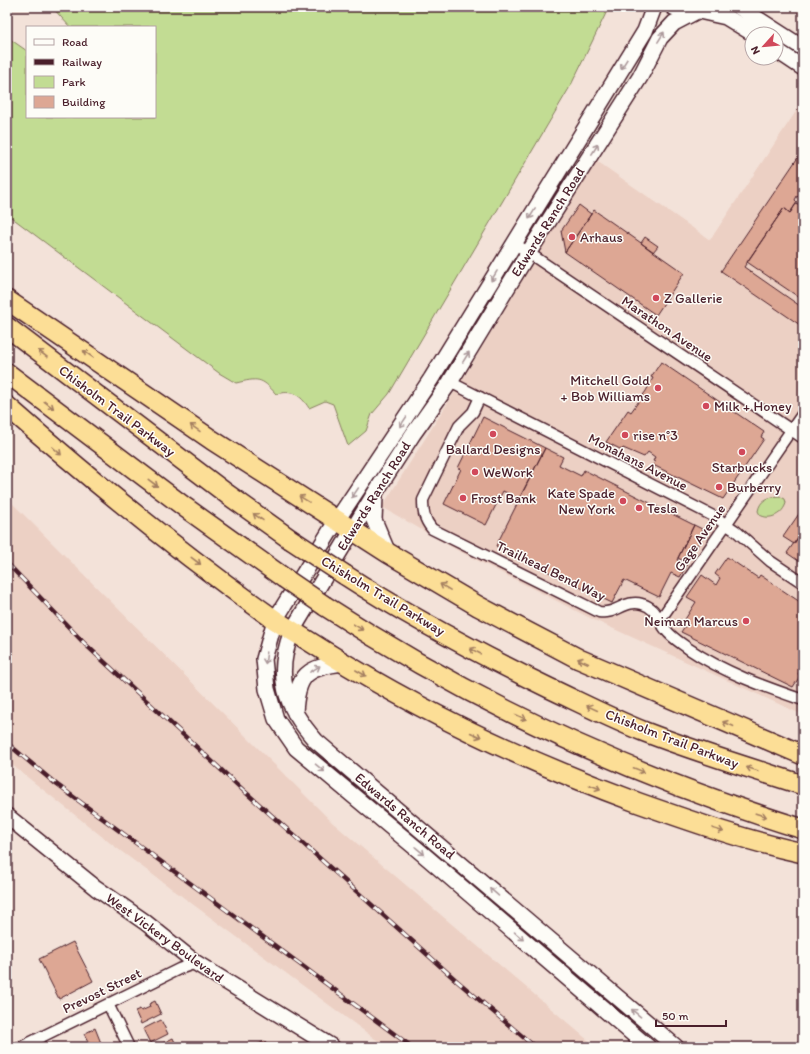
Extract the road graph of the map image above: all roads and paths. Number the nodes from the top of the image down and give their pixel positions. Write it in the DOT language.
graph roads {
  1 [pos="654,7"];
  2 [pos="673,7"];
  3 [pos="740,7"];
  4 [pos="700,10"];
  5 [pos="744,28"];
  6 [pos="803,48"];
  7 [pos="784,55"];
  8 [pos="803,68"];
  9 [pos="514,243"];
  10 [pos="529,252"];
  11 [pos="7,300"];
  12 [pos="7,327"];
  13 [pos="461,332"];
  14 [pos="7,373"];
  15 [pos="431,379"];
  16 [pos="450,382"];
  17 [pos="480,397"];
  18 [pos="7,406"];
  19 [pos="803,413"];
  20 [pos="791,430"];
  21 [pos="413,434"];
  22 [pos="803,438"];
  23 [pos="376,493"];
  24 [pos="337,520"];
  25 [pos="726,524"];
  26 [pos="353,530"];
  27 [pos="388,553"];
  28 [pos="803,583"];
  29 [pos="276,620"];
  30 [pos="660,620"];
  31 [pos="292,631"];
  32 [pos="344,663"];
  33 [pos="803,700"];
  34 [pos="295,714"];
  35 [pos="803,755"];
  36 [pos="803,785"];
  37 [pos="7,816"];
  38 [pos="803,829"];
  39 [pos="803,852"];
  40 [pos="196,963"];
  41 [pos="108,1004"];
  42 [pos="21,1047"];
  43 [pos="129,1047"];
  44 [pos="332,1047"];
  45 [pos="648,1047"];
  46 [pos="676,1047"];
  1 -- 9 [label="street, Edwards Ranch Road, one-way"];
  2 -- 4 [label="street"];
  3 -- 6 [label="street"];
  4 -- 5 [label="street"];
  10 -- 4 [label="street, Edwards Ranch Road, one-way"];
  7 -- 8 [label="street"];
  9 -- 10 [label="street, Marathon Avenue"];
  9 -- 13 [label="street, Edwards Ranch Road, one-way"];
  16 -- 10 [label="street, Edwards Ranch Road, one-way"];
  10 -- 20 [label="street, Marathon Avenue"];
  24 -- 11 [label="highway, one-way"];
  36 -- 12 [label="highway, Chisholm Trail Parkway, one-way, bridge"];
  13 -- 15 [label="street, Edwards Ranch Road"];
  13 -- 16 [label="street"];
  14 -- 38 [label="highway, one-way, bridge"];
  15 -- 21 [label="street"];
  15 -- 24 [label="street, Edwards Ranch Road, one-way"];
  16 -- 17 [label="street, Monahans Avenue"];
  16 -- 21 [label="street, Edwards Ranch Road"];
  17 -- 25 [label="street, Monahans Avenue"];
  17 -- 30 [label="street, Trailhead Bend Way"];
  18 -- 29 [label="highway, one-way"];
  19 -- 20 [label="street, Gage Avenue"];
  20 -- 22 [label="street, Marathon Avenue"];
  20 -- 25 [label="street, Gage Avenue"];
  21 -- 23 [label="street, Edwards Ranch Road"];
  23 -- 26 [label="street, Edwards Ranch Road"];
  23 -- 27 [label="street"];
  24 -- 26 [label="highway"];
  24 -- 29 [label="street, Edwards Ranch Road"];
  25 -- 28 [label="street, Monahans Avenue"];
  25 -- 30 [label="street, Gage Avenue"];
  26 -- 27 [label="highway"];
  26 -- 31 [label="street, Edwards Ranch Road"];
  35 -- 27 [label="highway, one-way"];
  29 -- 31 [label="highway"];
  29 -- 45 [label="street, Edwards Ranch Road, one-way"];
  30 -- 33 [label="street, Trailhead Bend Way"];
  31 -- 32 [label="highway"];
  31 -- 34 [label="street, Edwards Ranch Road"];
  34 -- 32 [label="street, one-way"];
  32 -- 39 [label="highway, one-way"];
  46 -- 34 [label="street, Edwards Ranch Road, one-way"];
  37 -- 40 [label="street, West Vickery Boulevard"];
  40 -- 41 [label="street, Prevost Street"];
  40 -- 44 [label="street, West Vickery Boulevard"];
  41 -- 42 [label="street, Prevost Street"];
  41 -- 43 [label="street"];
}
